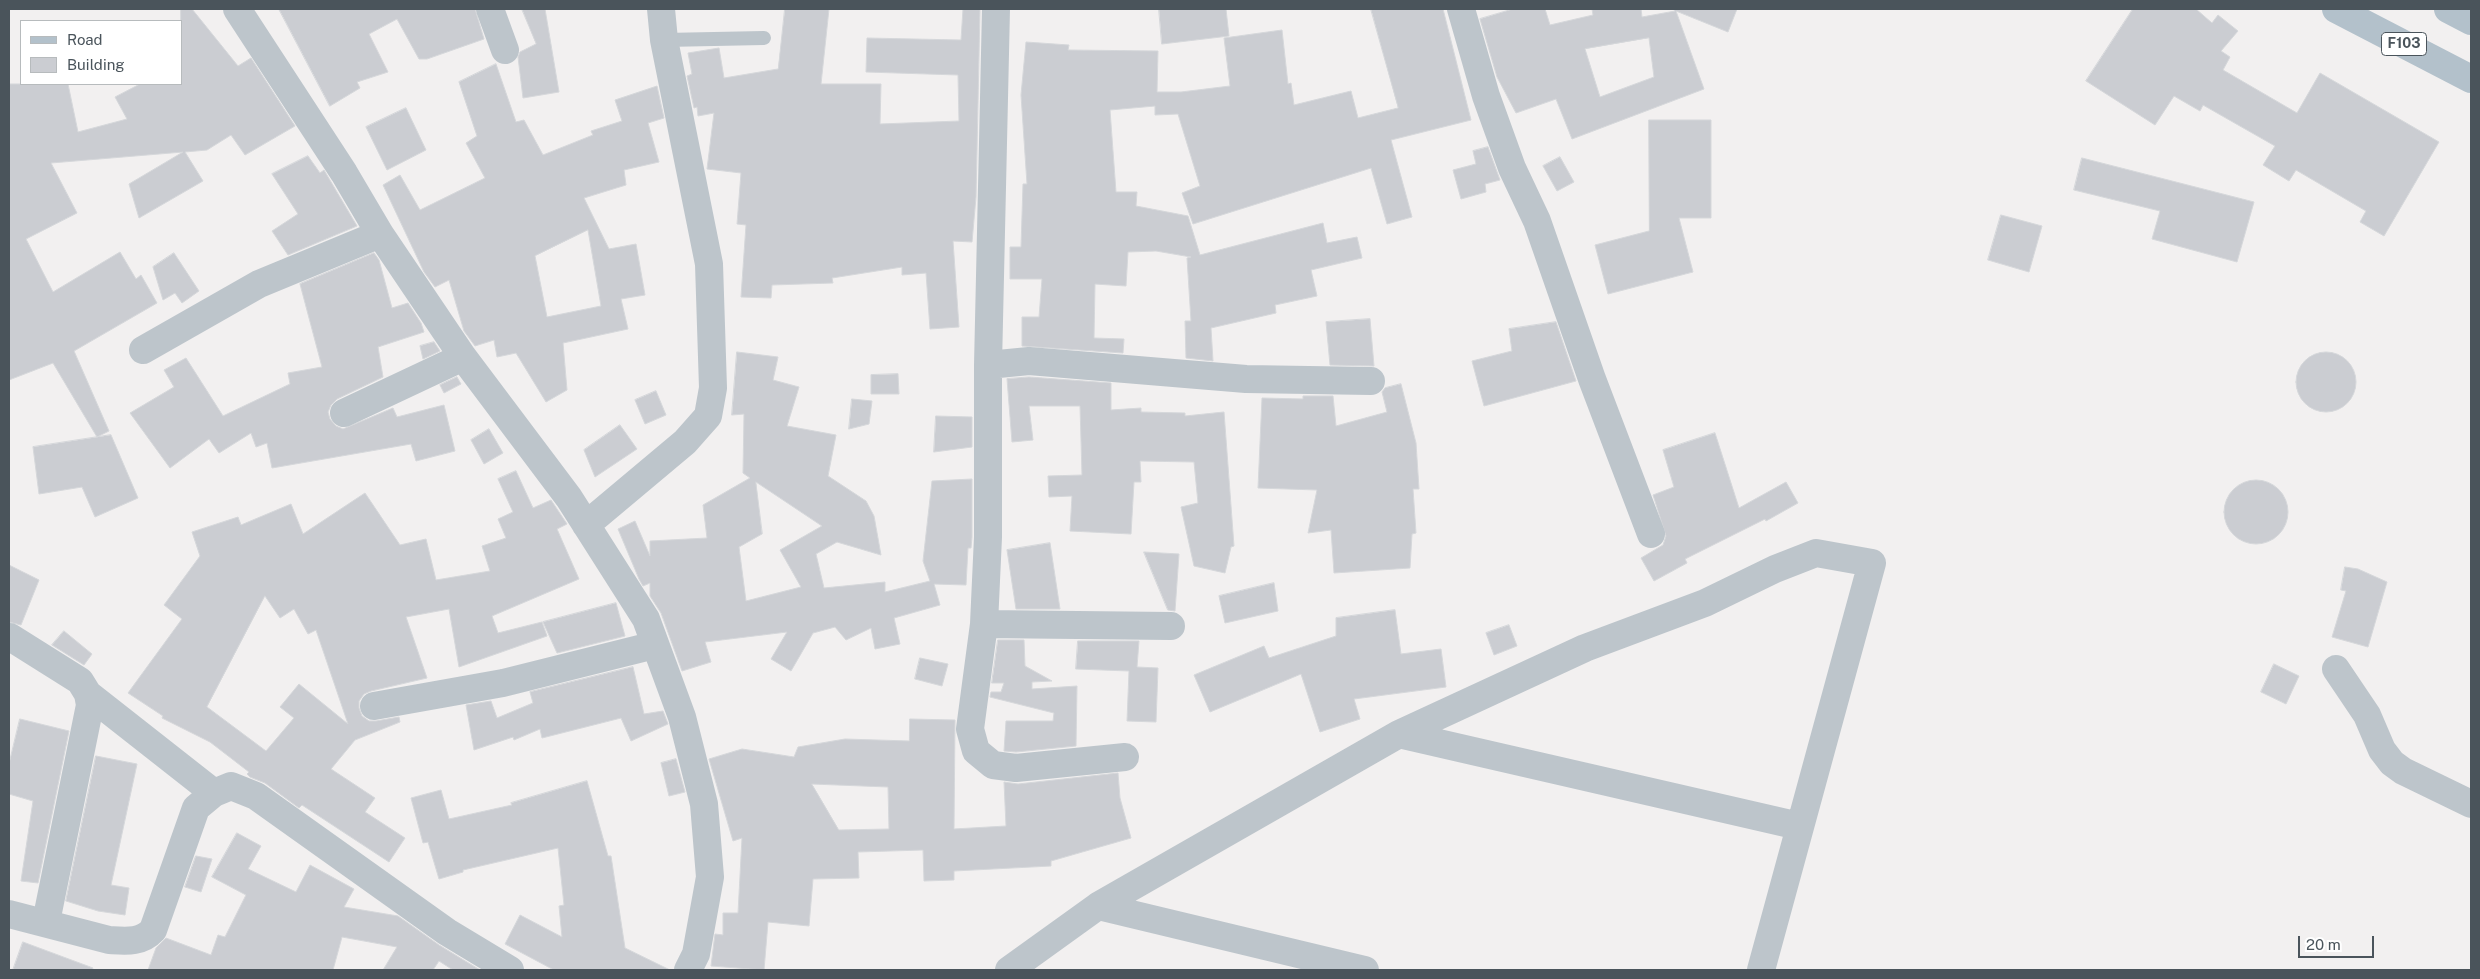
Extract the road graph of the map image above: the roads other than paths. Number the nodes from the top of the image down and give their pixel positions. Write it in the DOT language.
graph roads {
  1 [pos="237,9"];
  2 [pos="490,9"];
  3 [pos="662,9"];
  4 [pos="996,9"];
  5 [pos="1461,9"];
  6 [pos="2336,9"];
  7 [pos="2448,9"];
  8 [pos="2471,21"];
  9 [pos="764,38"];
  10 [pos="664,40"];
  11 [pos="505,50"];
  12 [pos="2471,79"];
  13 [pos="380,234"];
  14 [pos="143,350"];
  15 [pos="463,357"];
  16 [pos="988,365"];
  17 [pos="1371,381"];
  18 [pos="344,413"];
  19 [pos="586,525"];
  20 [pos="1651,534"];
  21 [pos="984,624"];
  22 [pos="1171,626"];
  23 [pos="10,637"];
  24 [pos="655,645"];
  25 [pos="2336,669"];
  26 [pos="88,694"];
  27 [pos="374,706"];
  28 [pos="1399,734"];
  29 [pos="1125,757"];
  30 [pos="214,793"];
  31 [pos="2471,804"];
  32 [pos="1799,826"];
  33 [pos="1098,906"];
  34 [pos="9,914"];
  35 [pos="46,922"];
  36 [pos="510,970"];
  37 [pos="688,970"];
  38 [pos="1009,970"];
  39 [pos="1365,970"];
  40 [pos="1761,970"];
  1 -- 13 [label="street"];
  2 -- 11 [label="street"];
  3 -- 10 [label="street"];
  4 -- 16 [label="street"];
  5 -- 20 [label="street"];
  6 -- 12 [label="main road, F103"];
  7 -- 8 [label="main road"];
  9 -- 10 [label="lane"];
  10 -- 19 [label="street"];
  13 -- 14 [label="street"];
  13 -- 15 [label="street"];
  15 -- 18 [label="street"];
  15 -- 19 [label="street"];
  16 -- 17 [label="street"];
  16 -- 21 [label="street"];
  19 -- 24 [label="street"];
  21 -- 22 [label="street"];
  21 -- 29 [label="street"];
  23 -- 26 [label="street"];
  24 -- 27 [label="street"];
  24 -- 37 [label="street"];
  25 -- 31 [label="street"];
  26 -- 30 [label="street"];
  26 -- 35 [label="street"];
  28 -- 32 [label="street"];
  28 -- 32 [label="street"];
  28 -- 33 [label="street"];
  30 -- 35 [label="street"];
  30 -- 36 [label="street"];
  32 -- 40 [label="street"];
  33 -- 38 [label="street"];
  33 -- 39 [label="street"];
  34 -- 35 [label="street"];
}
